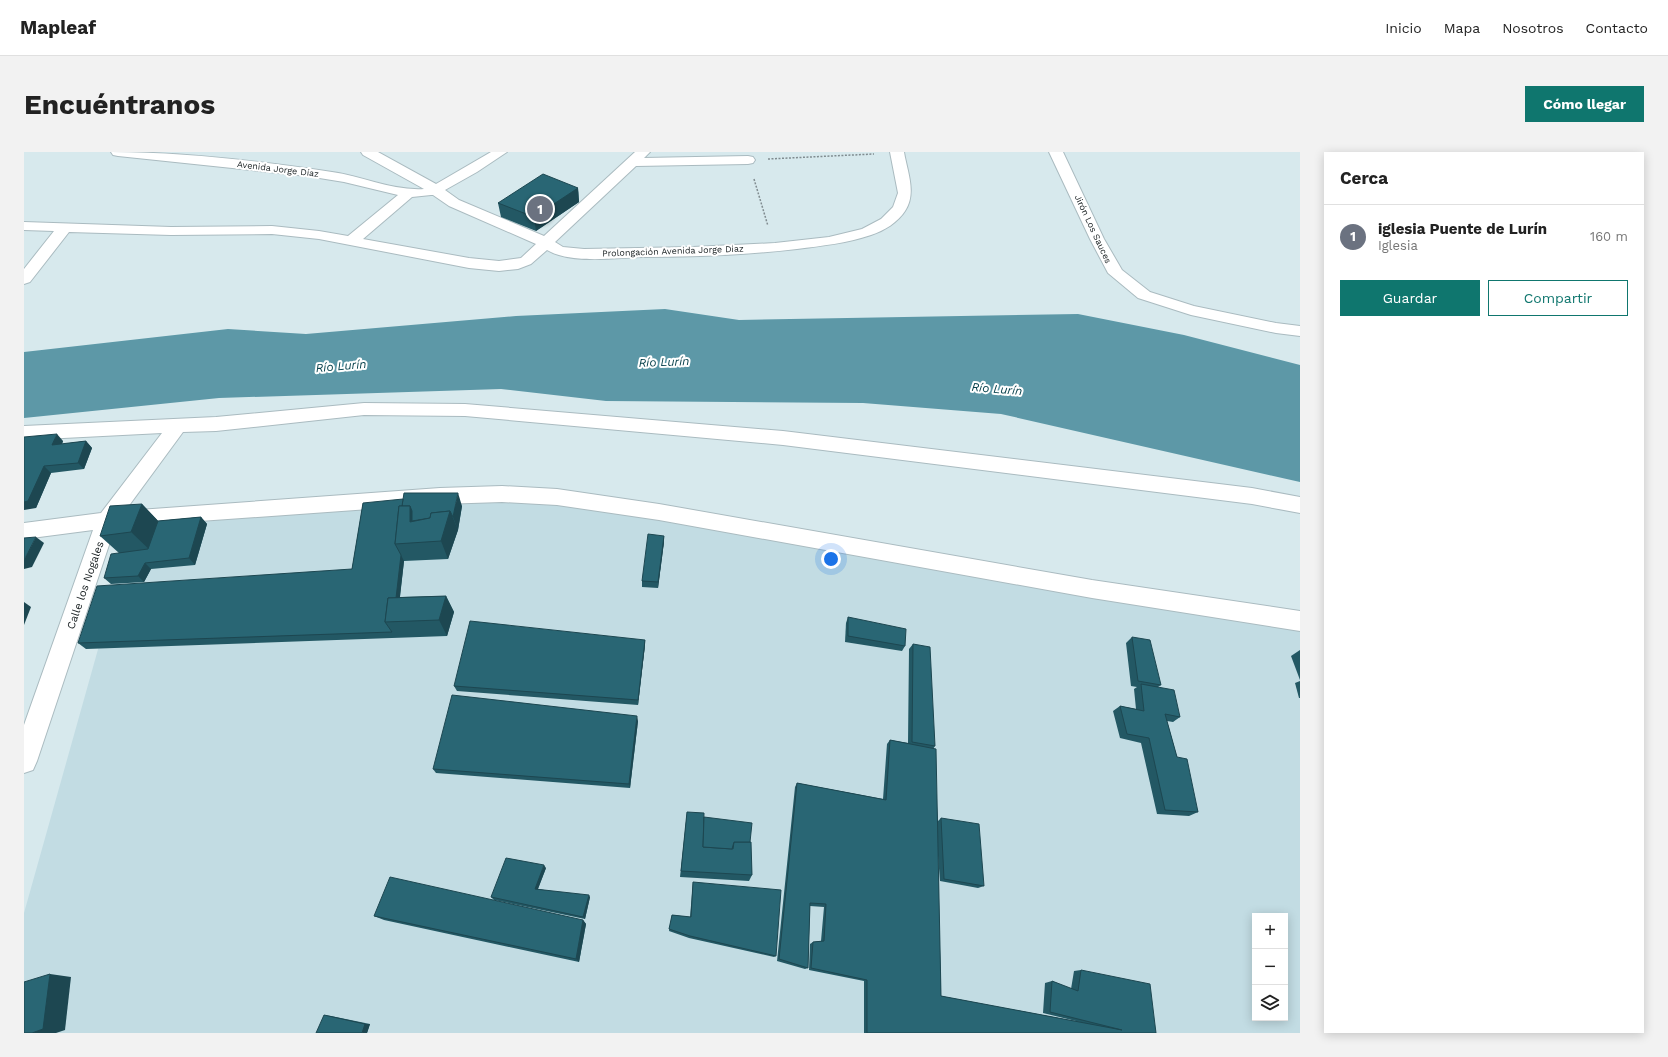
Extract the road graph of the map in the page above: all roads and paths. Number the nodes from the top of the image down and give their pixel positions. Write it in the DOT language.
graph roads {
  1 [pos="118,152"];
  2 [pos="368,152"];
  3 [pos="500,152"];
  4 [pos="897,152"];
  5 [pos="1056,152"];
  6 [pos="638,157"];
  7 [pos="748,160"];
  8 [pos="436,190"];
  9 [pos="409,193"];
  10 [pos="24,226"];
  11 [pos="66,227"];
  12 [pos="351,241"];
  13 [pos="545,242"];
  14 [pos="775,247"];
  15 [pos="24,279"];
  16 [pos="1300,331"];
  17 [pos="177,427"];
  18 [pos="24,432"];
  19 [pos="1300,505"];
  20 [pos="107,520"];
  21 [pos="24,531"];
  22 [pos="1300,621"];
  23 [pos="24,761"];
  1 -- 9 [label="street, Avenida Jorge Díaz"];
  2 -- 8 [label="street, Prolongación Avenida Jorge Diaz"];
  3 -- 8 [label="street"];
  4 -- 7 [label="path"];
  4 -- 14 [label="street, Prolongación Avenida Jorge Diaz"];
  5 -- 16 [label="street, Jirón Los Sauces"];
  6 -- 7 [label="street"];
  6 -- 13 [label="street"];
  7 -- 14 [label="path"];
  8 -- 9 [label="street, Avenida Jorge Díaz"];
  8 -- 13 [label="street, Prolongación Avenida Jorge Diaz"];
  9 -- 12 [label="street"];
  10 -- 11 [label="street"];
  11 -- 12 [label="street"];
  11 -- 15 [label="street"];
  12 -- 13 [label="street"];
  13 -- 14 [label="street, Prolongación Avenida Jorge Diaz"];
  17 -- 18 [label="street"];
  17 -- 19 [label="street"];
  17 -- 20 [label="street, Calle los Nogales"];
  20 -- 21 [label="street"];
  20 -- 22 [label="street"];
  20 -- 23 [label="street, Calle los Nogales"];
}
